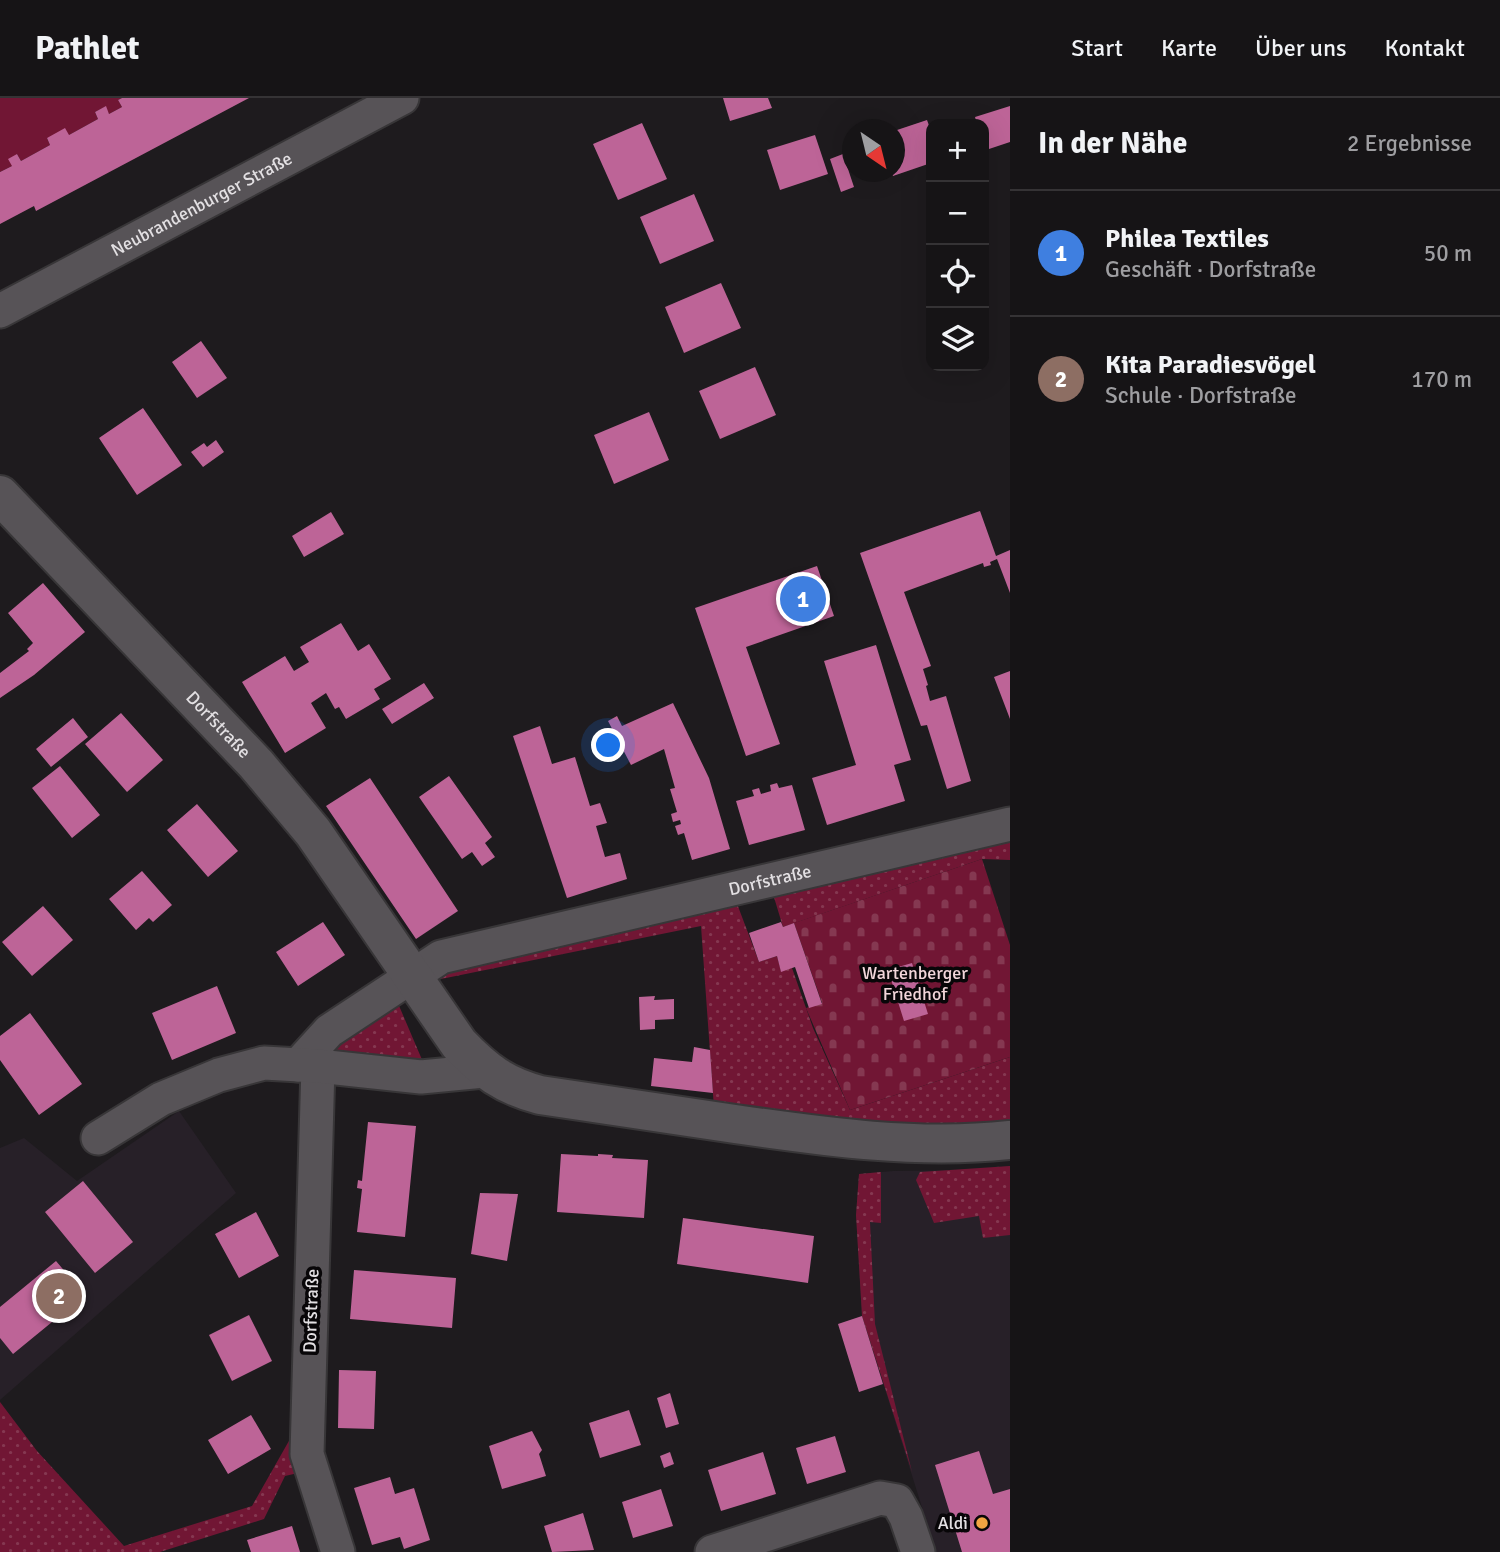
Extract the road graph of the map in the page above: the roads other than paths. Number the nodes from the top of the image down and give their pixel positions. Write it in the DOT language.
graph roads {
  1 [pos="402,98"];
  2 [pos="0,311"];
  3 [pos="0,495"];
  4 [pos="1010,824"];
  5 [pos="426,966"];
  6 [pos="308,1065"];
  7 [pos="484,1070"];
  8 [pos="98,1138"];
  9 [pos="1010,1140"];
  10 [pos="338,1552"];
  11 [pos="712,1552"];
  12 [pos="918,1552"];
  1 -- 2 [label="street, Neubrandenburger Straße"];
  3 -- 5 [label="main road, Dorfstraße"];
  4 -- 5 [label="street, Dorfstraße"];
  5 -- 6 [label="street, Dorfstraße"];
  5 -- 7 [label="main road, Dorfstraße"];
  6 -- 7 [label="street"];
  6 -- 8 [label="street"];
  6 -- 10 [label="street, Dorfstraße"];
  7 -- 9 [label="main road, Dorfstraße"];
  11 -- 12 [label="street"];
}
